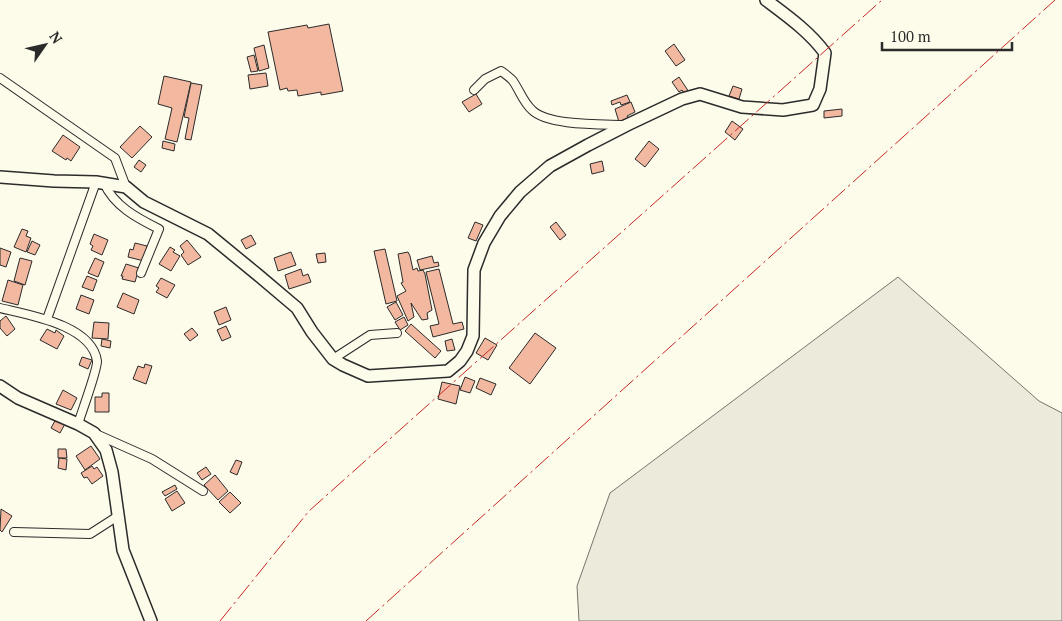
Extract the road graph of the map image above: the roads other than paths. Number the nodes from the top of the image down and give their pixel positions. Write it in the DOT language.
graph roads {
  1 [pos="766,0"];
  2 [pos="0,78"];
  3 [pos="474,90"];
  4 [pos="627,125"];
  5 [pos="0,176"];
  6 [pos="100,182"];
  7 [pos="126,186"];
  8 [pos="141,273"];
  9 [pos="0,308"];
  10 [pos="48,319"];
  11 [pos="397,333"];
  12 [pos="333,359"];
  13 [pos="0,386"];
  14 [pos="78,424"];
  15 [pos="94,433"];
  16 [pos="203,490"];
  17 [pos="118,516"];
  18 [pos="14,532"];
  19 [pos="150,621"];
  1 -- 4 [label="street"];
  2 -- 7 [label="street"];
  3 -- 4 [label="street"];
  4 -- 12 [label="street"];
  5 -- 6 [label="street"];
  6 -- 7 [label="street"];
  6 -- 8 [label="street"];
  6 -- 10 [label="street"];
  7 -- 12 [label="street"];
  9 -- 10 [label="street"];
  10 -- 14 [label="street"];
  11 -- 12 [label="street"];
  13 -- 14 [label="street"];
  14 -- 15 [label="street"];
  15 -- 16 [label="street"];
  15 -- 17 [label="street"];
  17 -- 18 [label="street"];
  17 -- 19 [label="street"];
}
